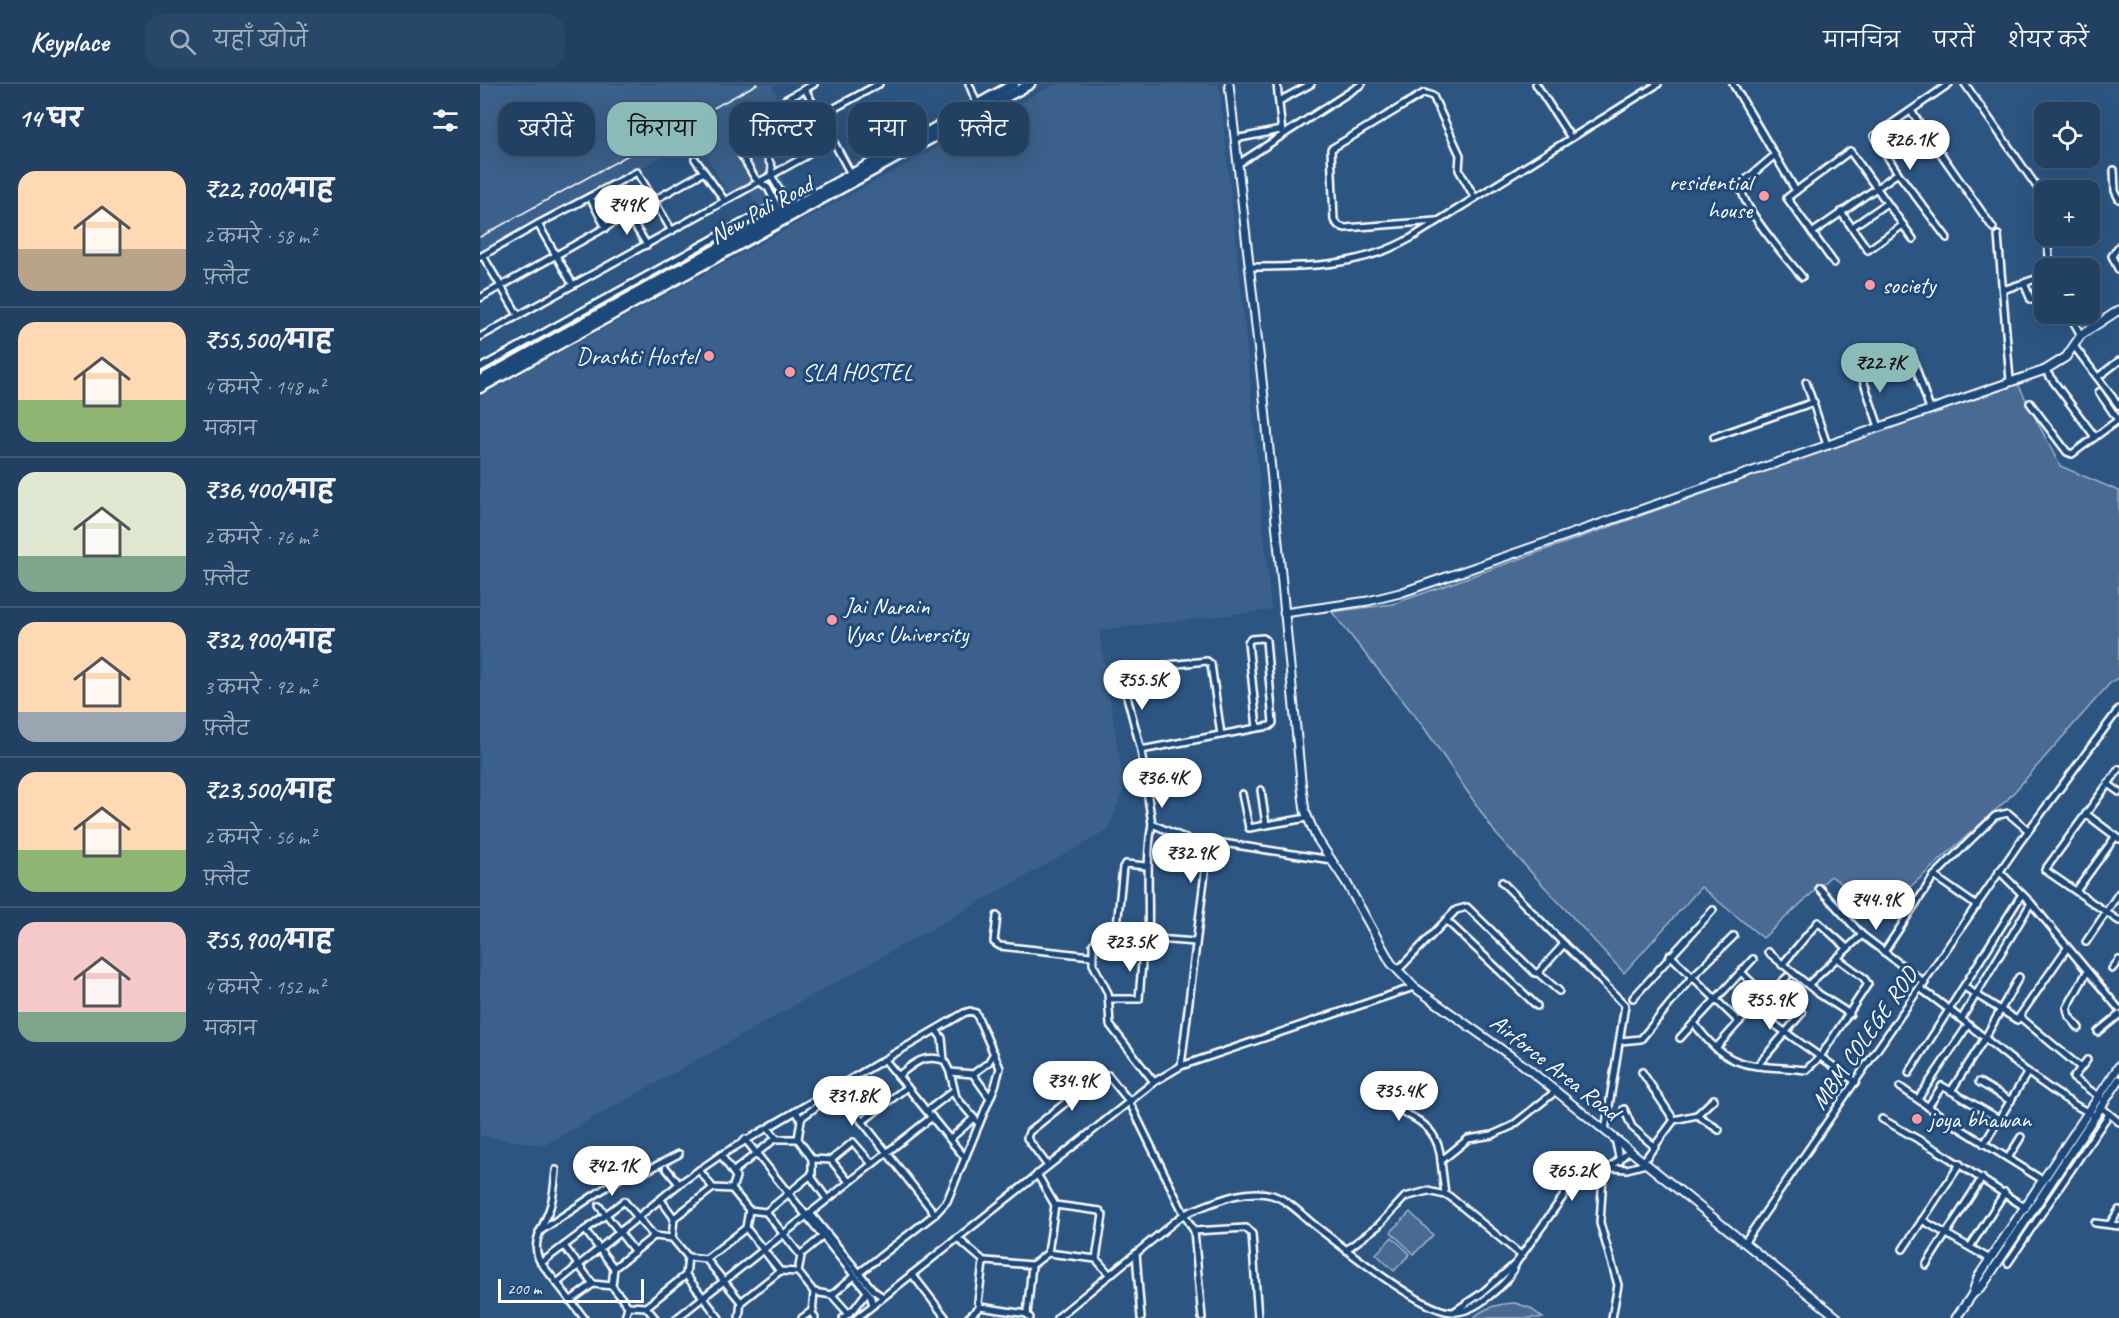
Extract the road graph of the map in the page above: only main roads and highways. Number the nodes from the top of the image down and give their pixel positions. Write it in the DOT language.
graph roads {
  1 [pos="1014,84"];
  2 [pos="1030,84"];
  3 [pos="787,214"];
  4 [pos="480,380"];
  5 [pos="480,388"];
  1 -- 3 [label="highway, New Pali Road"];
  2 -- 3 [label="highway, New Pali Road"];
  3 -- 4 [label="highway, New Pali Road"];
  3 -- 5 [label="highway, New Pali Road"];
}
